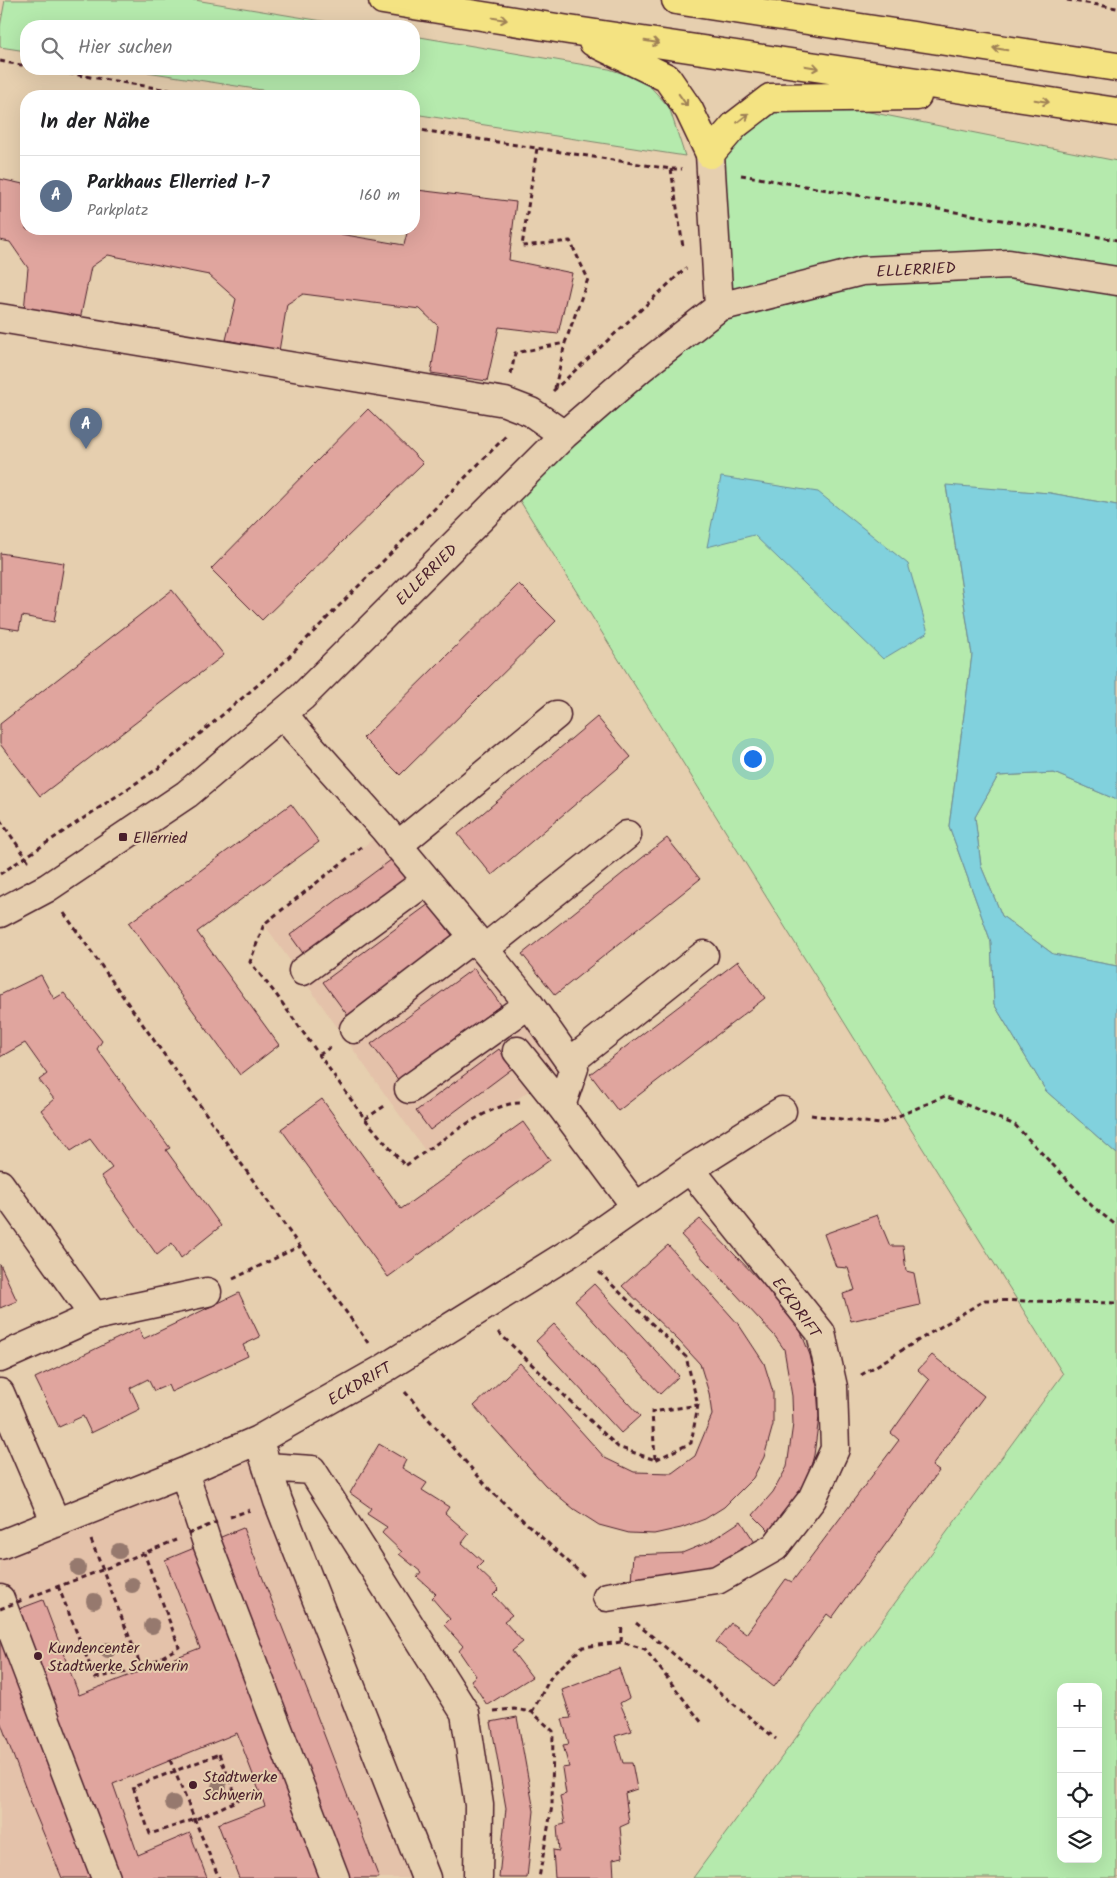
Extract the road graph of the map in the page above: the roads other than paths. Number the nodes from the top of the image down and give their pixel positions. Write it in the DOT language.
graph roads {
  1 [pos="383,0"];
  2 [pos="676,0"];
  3 [pos="569,30"];
  4 [pos="1117,67"];
  5 [pos="1010,96"];
  6 [pos="1117,112"];
  7 [pos="710,162"];
  8 [pos="1117,281"];
  9 [pos="719,307"];
  10 [pos="0,318"];
  11 [pos="564,436"];
  12 [pos="283,713"];
  13 [pos="556,715"];
  14 [pos="627,835"];
  15 [pos="398,846"];
  16 [pos="426,880"];
  17 [pos="0,913"];
  18 [pos="479,943"];
  19 [pos="704,955"];
  20 [pos="303,971"];
  21 [pos="529,1004"];
  22 [pos="354,1029"];
  23 [pos="517,1051"];
  24 [pos="570,1062"];
  25 [pos="409,1089"];
  26 [pos="561,1106"];
  27 [pos="782,1111"];
  28 [pos="690,1169"];
  29 [pos="0,1184"];
  30 [pos="636,1207"];
  31 [pos="207,1292"];
  32 [pos="94,1316"];
  33 [pos="0,1358"];
  34 [pos="0,1393"];
  35 [pos="258,1440"];
  36 [pos="267,1467"];
  37 [pos="184,1472"];
  38 [pos="68,1518"];
  39 [pos="0,1545"];
  40 [pos="608,1597"];
  41 [pos="13,1599"];
  42 [pos="106,1878"];
  43 [pos="335,1878"];
  44 [pos="426,1878"];
  45 [pos="478,1878"];
  1 -- 3 [label="highway, one-way"];
  4 -- 2 [label="highway, one-way"];
  3 -- 5 [label="highway, one-way"];
  3 -- 7 [label="highway, one-way"];
  5 -- 6 [label="highway, one-way"];
  7 -- 5 [label="highway, one-way"];
  7 -- 9 [label="street"];
  8 -- 9 [label="street, ELLERRIED"];
  9 -- 11 [label="street, ELLERRIED"];
  10 -- 11 [label="street"];
  11 -- 12 [label="street, ELLERRIED"];
  12 -- 15 [label="street"];
  12 -- 17 [label="street, ELLERRIED"];
  13 -- 15 [label="street"];
  14 -- 18 [label="street"];
  15 -- 16 [label="street"];
  16 -- 18 [label="street"];
  16 -- 20 [label="street"];
  18 -- 21 [label="street"];
  18 -- 22 [label="street"];
  19 -- 24 [label="street"];
  21 -- 24 [label="street"];
  21 -- 25 [label="street"];
  23 -- 26 [label="street"];
  24 -- 26 [label="street"];
  26 -- 30 [label="street"];
  27 -- 28 [label="street, ECKDRIFT"];
  28 -- 30 [label="street, ECKDRIFT"];
  28 -- 40 [label="street, ECKDRIFT"];
  29 -- 32 [label="street"];
  30 -- 35 [label="street, ECKDRIFT"];
  31 -- 32 [label="street"];
  32 -- 33 [label="street"];
  34 -- 38 [label="street"];
  35 -- 36 [label="street"];
  35 -- 37 [label="street, ECKDRIFT"];
  36 -- 44 [label="street"];
  36 -- 45 [label="street"];
  37 -- 38 [label="street, ECKDRIFT"];
  37 -- 43 [label="street"];
  38 -- 39 [label="street, ECKDRIFT"];
  41 -- 42 [label="street"];
}
